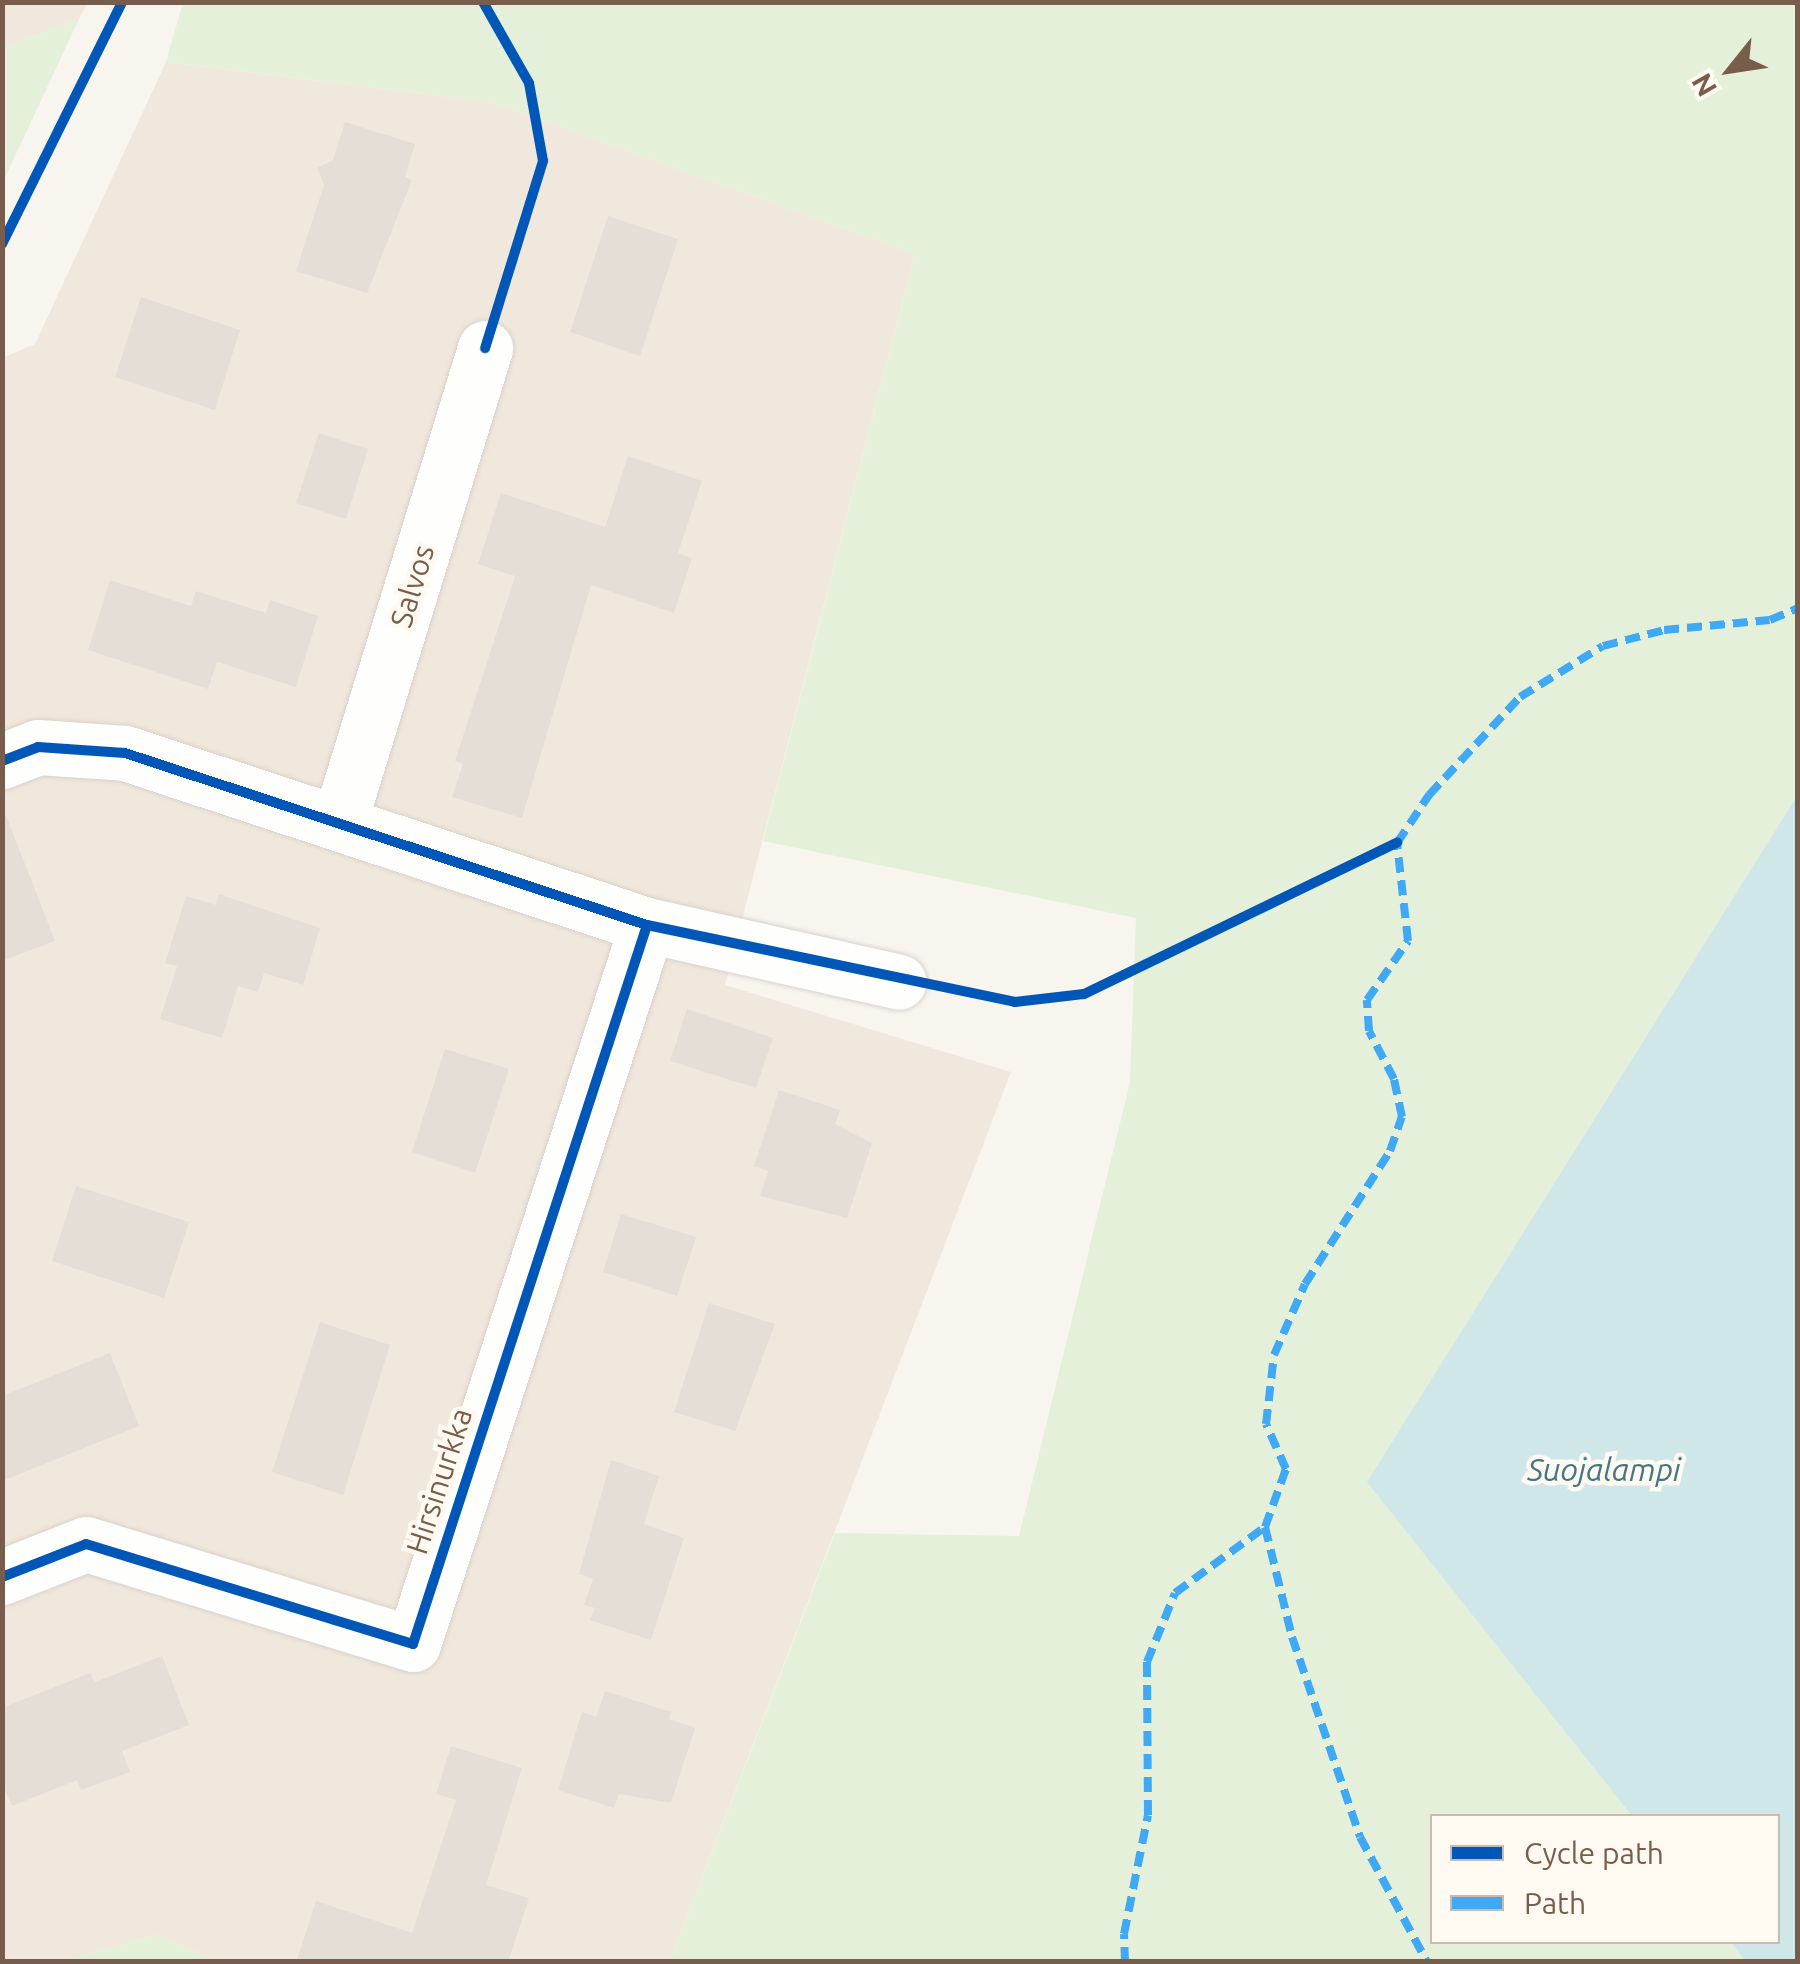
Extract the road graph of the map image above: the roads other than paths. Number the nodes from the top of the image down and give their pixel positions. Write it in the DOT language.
graph roads {
  1 [pos="485,348"];
  2 [pos="2,761"];
  3 [pos="339,823"];
  4 [pos="647,924"];
  5 [pos="899,982"];
  6 [pos="2,1577"];
  1 -- 3 [label="street, Salvos"];
  2 -- 3 [label="street"];
  3 -- 4 [label="street"];
  4 -- 5 [label="street"];
  4 -- 6 [label="street, Hirsinurkka"];
}
